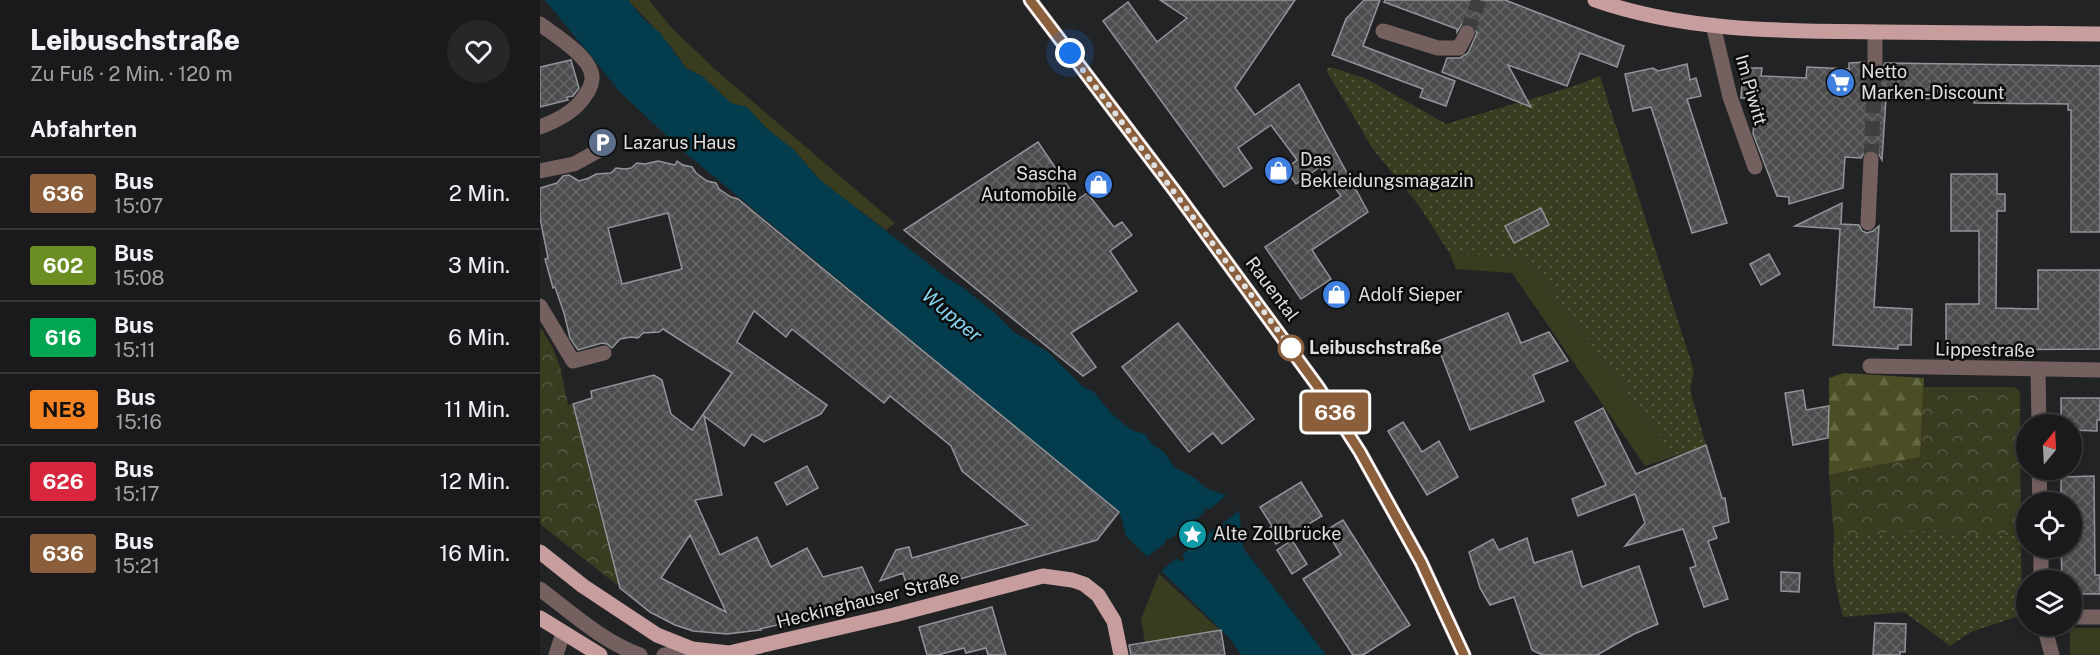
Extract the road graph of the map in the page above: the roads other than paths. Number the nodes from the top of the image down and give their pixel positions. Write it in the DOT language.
graph roads {
  1 [pos="1030,0"];
  2 [pos="1596,0"];
  3 [pos="540,24"];
  4 [pos="1713,25"];
  5 [pos="1383,31"];
  6 [pos="1875,32"];
  7 [pos="1467,33"];
  8 [pos="2100,34"];
  9 [pos="1875,63"];
  10 [pos="540,127"];
  11 [pos="607,146"];
  12 [pos="1871,159"];
  13 [pos="1754,166"];
  14 [pos="540,171"];
  15 [pos="1868,223"];
  16 [pos="540,306"];
  17 [pos="604,353"];
  18 [pos="1870,366"];
  19 [pos="2038,370"];
  20 [pos="2100,370"];
  21 [pos="2039,414"];
  22 [pos="540,552"];
  23 [pos="540,589"];
  24 [pos="2082,617"];
  25 [pos="2100,617"];
  26 [pos="540,618"];
  27 [pos="563,633"];
  28 [pos="2047,636"];
  29 [pos="690,652"];
  30 [pos="556,655"];
  31 [pos="600,655"];
  32 [pos="640,655"];
  33 [pos="664,655"];
  34 [pos="1121,655"];
  35 [pos="1464,655"];
  36 [pos="2052,655"];
  1 -- 35 [label="main road, Rauental"];
  2 -- 4 [label="main road"];
  3 -- 10 [label="street"];
  4 -- 6 [label="main road"];
  4 -- 13 [label="street, Im Piwitt"];
  5 -- 7 [label="street"];
  6 -- 8 [label="main road"];
  6 -- 9 [label="street"];
  11 -- 14 [label="street"];
  12 -- 15 [label="street"];
  16 -- 17 [label="street"];
  18 -- 19 [label="street, Lippestraße"];
  19 -- 20 [label="street, Lippestraße"];
  19 -- 21 [label="street"];
  22 -- 29 [label="main road, Heckinghauser Straße"];
  23 -- 32 [label="street"];
  24 -- 25 [label="street"];
  26 -- 27 [label="main road"];
  27 -- 30 [label="street"];
  27 -- 31 [label="main road"];
  28 -- 36 [label="street"];
  29 -- 33 [label="street"];
  29 -- 34 [label="main road, Heckinghauser Straße"];
}
